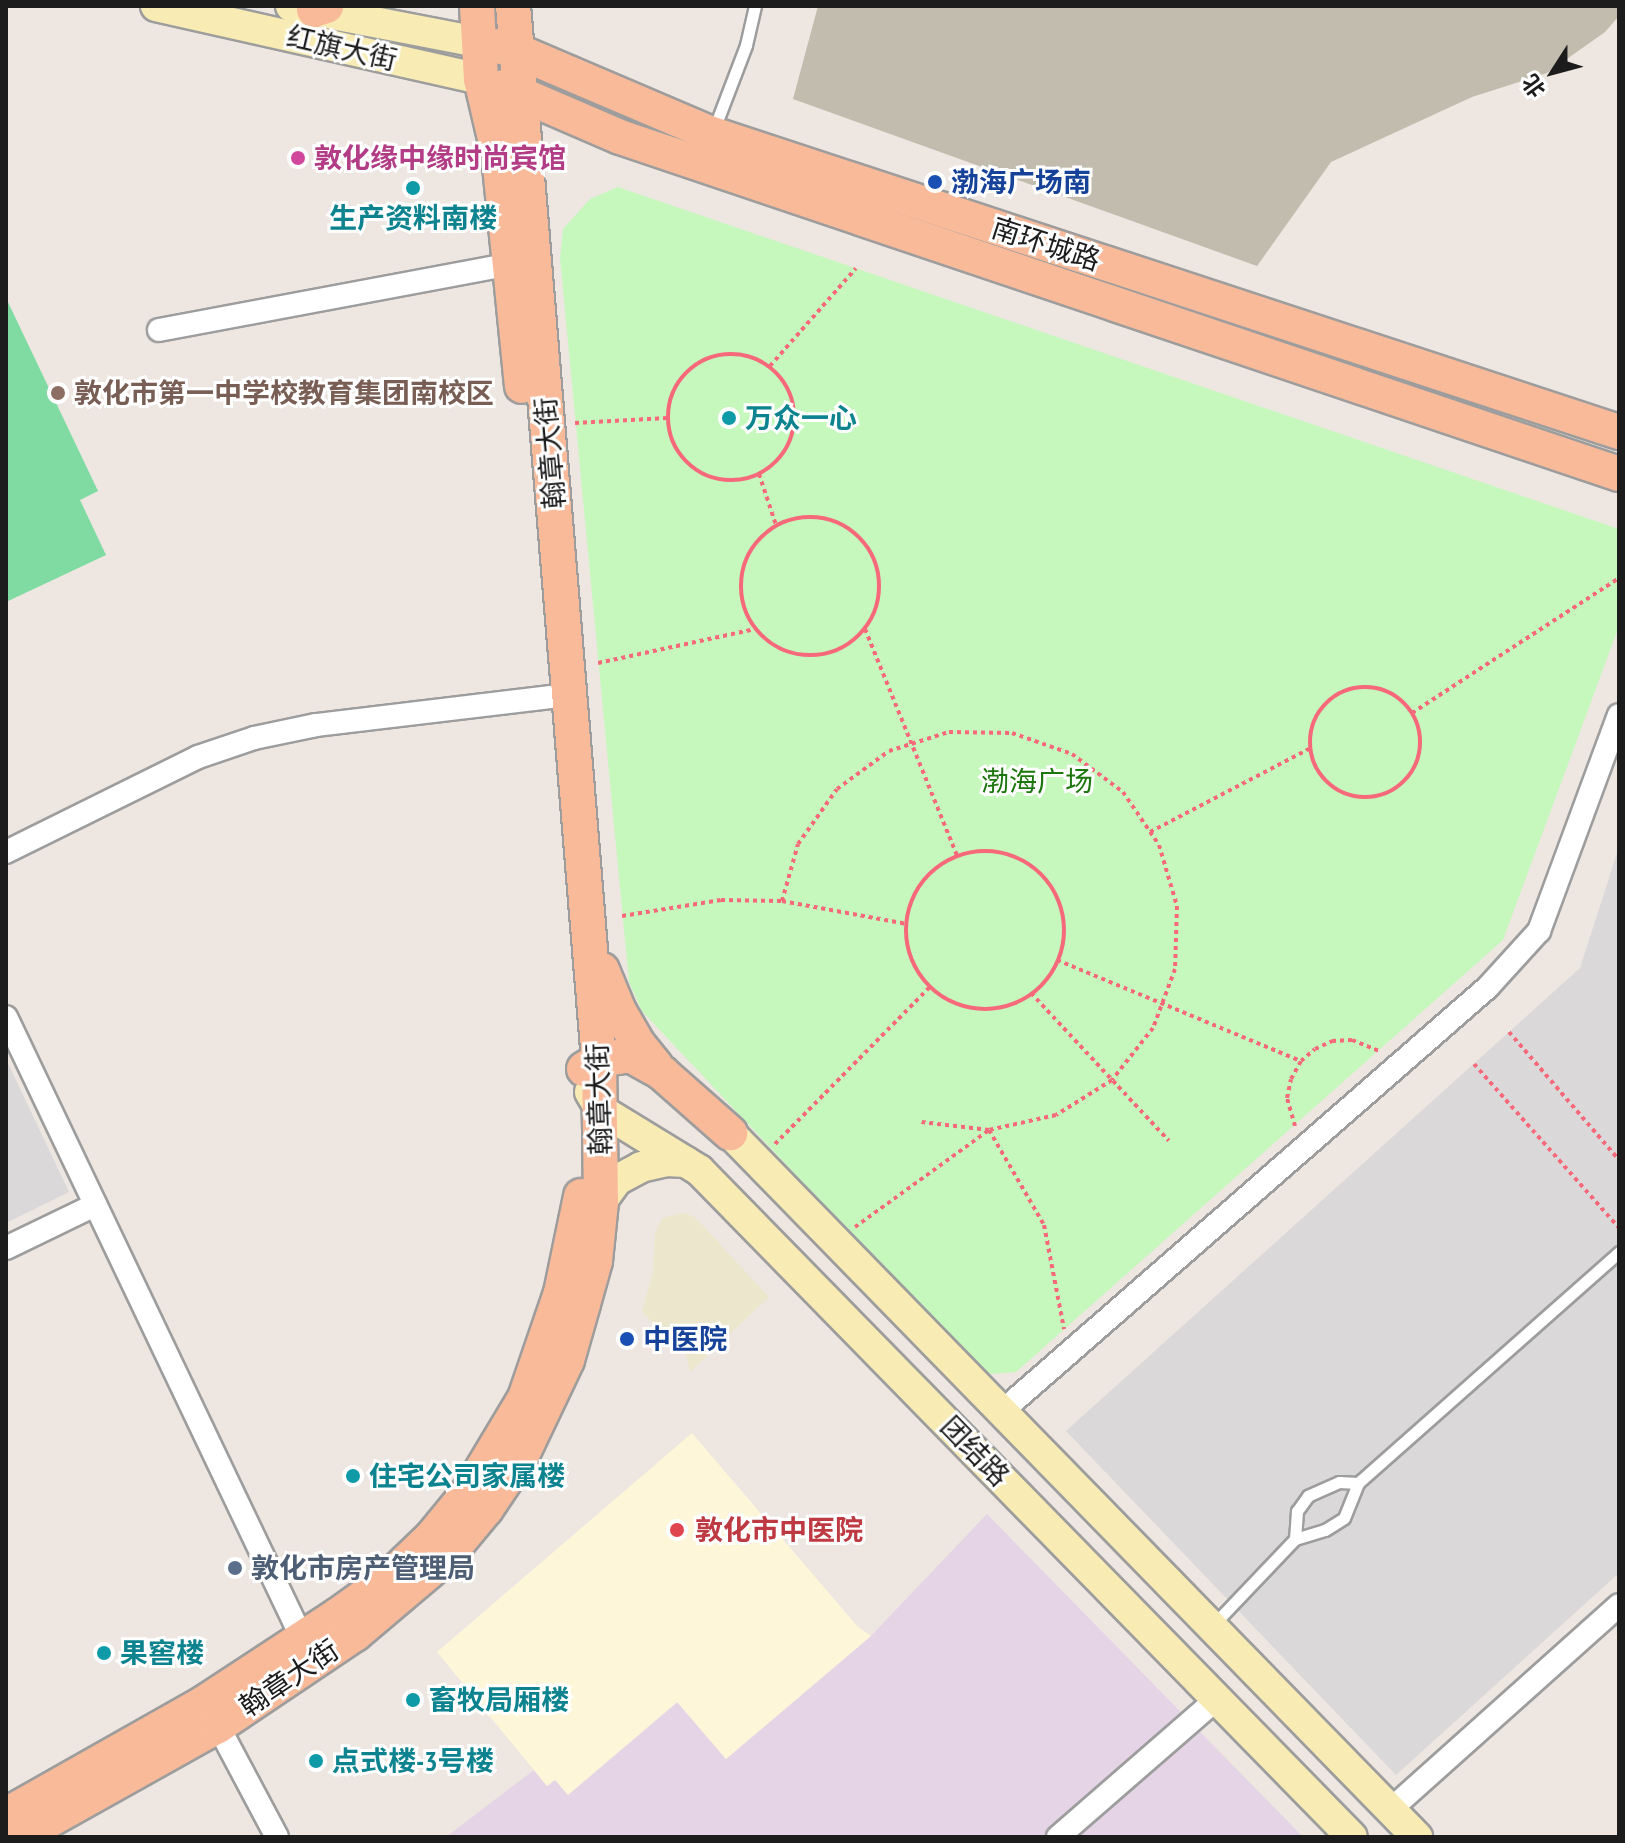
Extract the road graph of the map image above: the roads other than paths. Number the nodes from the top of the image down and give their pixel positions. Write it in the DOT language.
graph roads {
  1 [pos="156,6"];
  2 [pos="477,6"];
  3 [pos="513,6"];
  4 [pos="755,6"];
  5 [pos="310,7"];
  6 [pos="478,42"];
  7 [pos="517,51"];
  8 [pos="481,79"];
  9 [pos="521,92"];
  10 [pos="712,134"];
  11 [pos="510,264"];
  12 [pos="159,330"];
  13 [pos="1619,432"];
  14 [pos="1619,474"];
  15 [pos="552,697"];
  16 [pos="1619,715"];
  17 [pos="6,852"];
  18 [pos="590,943"];
  19 [pos="6,1017"];
  20 [pos="662,1073"];
  21 [pos="592,1081"];
  22 [pos="730,1133"];
  23 [pos="686,1162"];
  24 [pos="601,1202"];
  25 [pos="95,1205"];
  26 [pos="6,1248"];
  27 [pos="1619,1252"];
  28 [pos="1000,1413"];
  29 [pos="1358,1483"];
  30 [pos="1295,1539"];
  31 [pos="1619,1605"];
  32 [pos="1211,1627"];
  33 [pos="301,1636"];
  34 [pos="1217,1699"];
  35 [pos="218,1726"];
  36 [pos="1390,1810"];
  37 [pos="6,1815"];
  38 [pos="1350,1836"];
  39 [pos="19,1837"];
  40 [pos="277,1837"];
  41 [pos="1058,1837"];
  42 [pos="1417,1837"];
  1 -- 8 [label="main road, 红旗大街"];
  2 -- 6 [label="main road, 翰章大街"];
  3 -- 7 [label="main road, 翰章大街"];
  4 -- 10 [label="lane"];
  5 -- 6 [label="main road, 红旗大街"];
  6 -- 7 [label="main road, 南环城路"];
  6 -- 8 [label="main road, 翰章大街"];
  7 -- 9 [label="main road, 翰章大街"];
  7 -- 10 [label="main road, 南环城路"];
  8 -- 9 [label="main road, 南环城路"];
  8 -- 11 [label="main road, 翰章大街"];
  9 -- 14 [label="main road, 南环城路"];
  9 -- 18 [label="main road, 翰章大街"];
  10 -- 13 [label="main road, 南环城路"];
  11 -- 12 [label="street"];
  11 -- 15 [label="main road, 翰章大街"];
  15 -- 17 [label="street"];
  15 -- 21 [label="main road, 翰章大街"];
  16 -- 28 [label="street"];
  18 -- 20 [label="main road"];
  18 -- 21 [label="main road, 翰章大街"];
  19 -- 25 [label="street"];
  20 -- 21 [label="main road"];
  20 -- 22 [label="main road"];
  21 -- 23 [label="main road, 团结路"];
  21 -- 24 [label="main road, 翰章大街"];
  21 -- 33 [label="main road, 翰章大街"];
  22 -- 28 [label="main road, 团结路"];
  23 -- 24 [label="main road"];
  23 -- 34 [label="main road, 团结路"];
  24 -- 35 [label="main road, 翰章大街"];
  25 -- 26 [label="street"];
  25 -- 33 [label="street"];
  27 -- 29 [label="lane"];
  28 -- 32 [label="main road, 团结路"];
  29 -- 30 [label="lane"];
  29 -- 30 [label="lane"];
  30 -- 32 [label="lane"];
  31 -- 36 [label="street"];
  32 -- 36 [label="main road, 团结路"];
  33 -- 37 [label="main road, 翰章大街"];
  34 -- 38 [label="main road, 团结路"];
  34 -- 41 [label="street"];
  35 -- 39 [label="main road, 翰章大街"];
  35 -- 40 [label="street"];
  36 -- 42 [label="main road, 团结路"];
}
